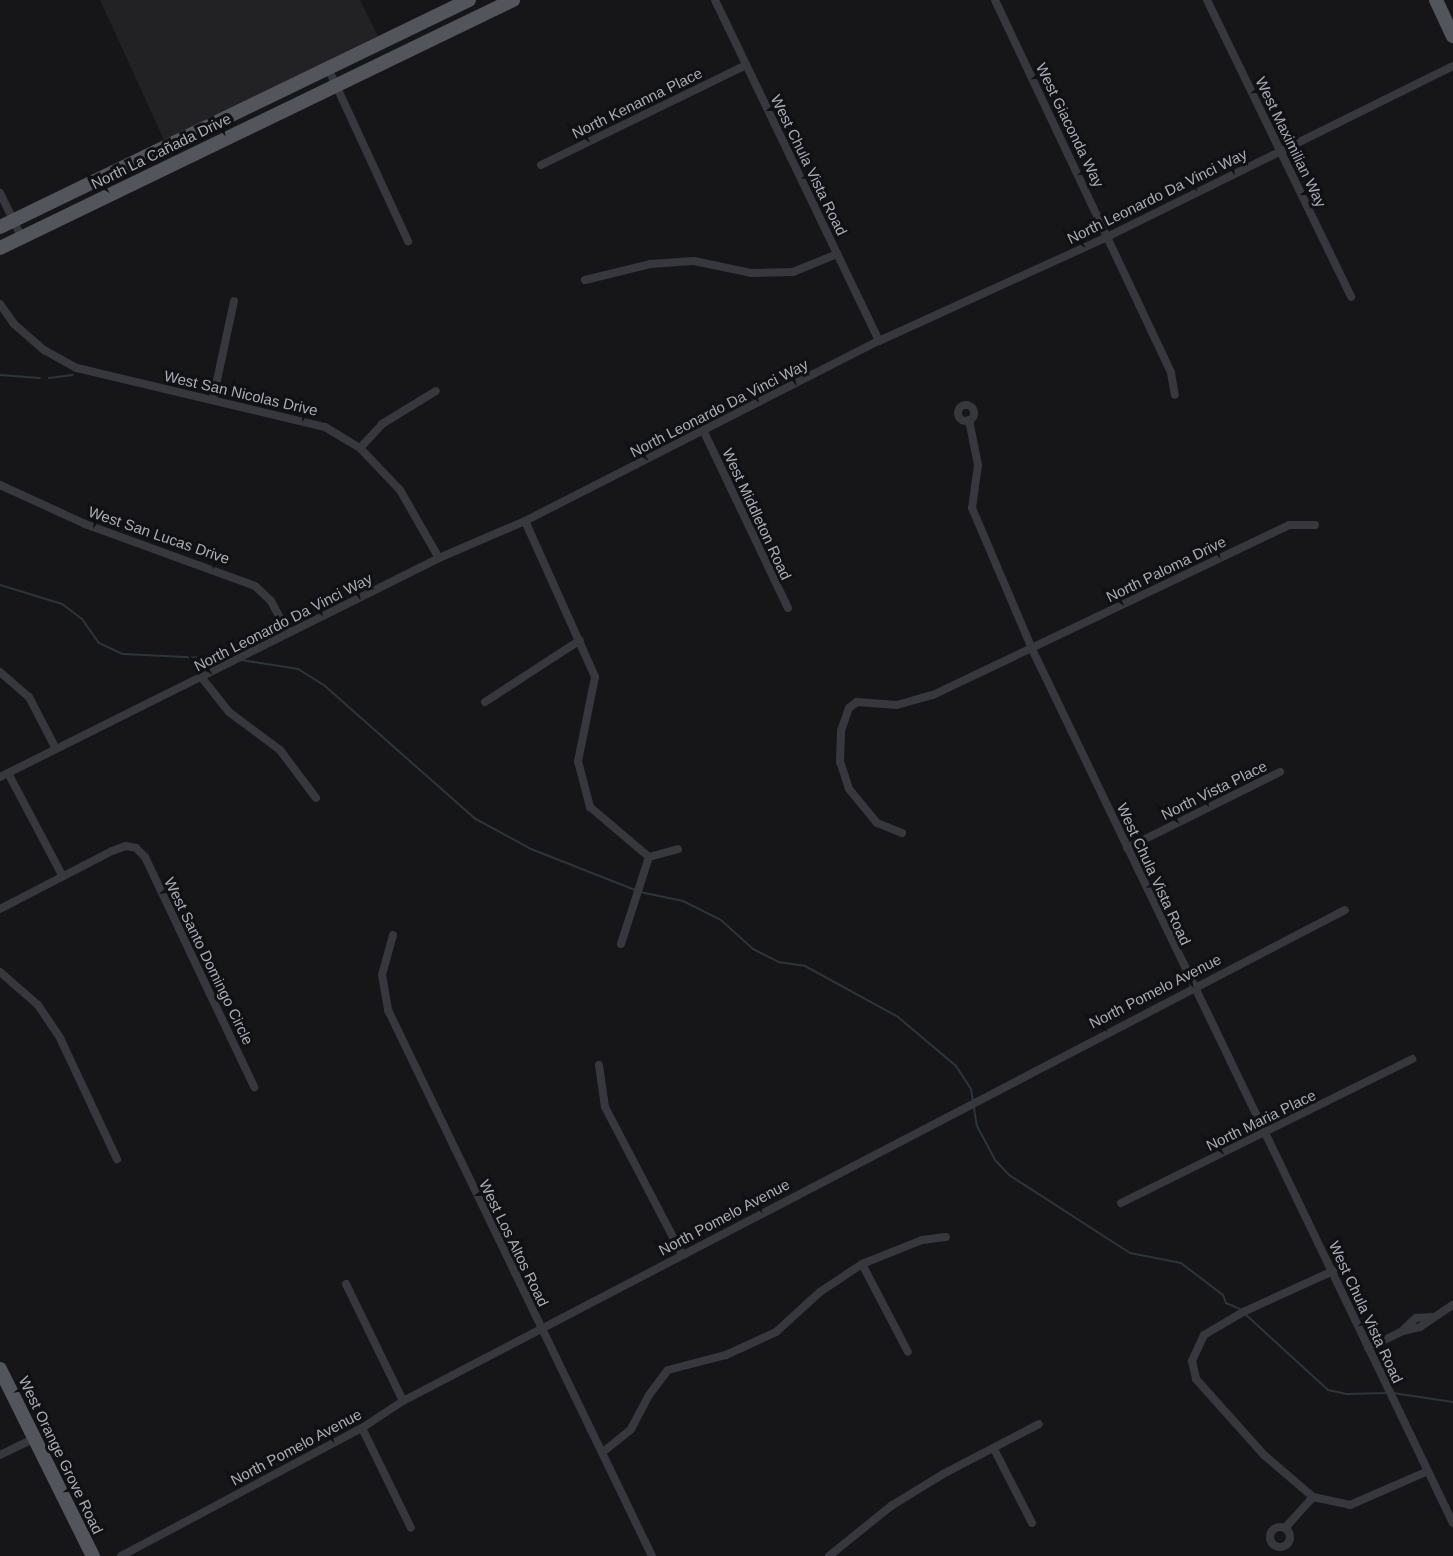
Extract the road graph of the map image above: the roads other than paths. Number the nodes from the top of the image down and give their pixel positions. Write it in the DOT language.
graph roads {
  1 [pos="513,0"];
  2 [pos="715,0"];
  3 [pos="994,0"];
  4 [pos="1207,0"];
  5 [pos="1436,0"];
  6 [pos="460,2"];
  7 [pos="1453,36"];
  8 [pos="746,65"];
  9 [pos="1453,66"];
  10 [pos="328,68"];
  11 [pos="337,85"];
  12 [pos="1281,150"];
  13 [pos="541,165"];
  14 [pos="0,193"];
  15 [pos="13,221"];
  16 [pos="0,227"];
  17 [pos="1109,236"];
  18 [pos="22,238"];
  19 [pos="408,242"];
  20 [pos="0,248"];
  21 [pos="837,254"];
  22 [pos="585,280"];
  23 [pos="1351,297"];
  24 [pos="234,301"];
  25 [pos="0,304"];
  26 [pos="879,341"];
  27 [pos="436,391"];
  28 [pos="1175,395"];
  29 [pos="213,399"];
  30 [pos="969,420"];
  31 [pos="704,432"];
  32 [pos="360,448"];
  33 [pos="0,485"];
  34 [pos="525,521"];
  35 [pos="1315,525"];
  36 [pos="439,558"];
  37 [pos="788,608"];
  38 [pos="288,633"];
  39 [pos="580,640"];
  40 [pos="1032,649"];
  41 [pos="0,672"];
  42 [pos="202,678"];
  43 [pos="856,691"];
  44 [pos="860,701"];
  45 [pos="485,702"];
  46 [pos="55,747"];
  47 [pos="1280,772"];
  48 [pos="4,775"];
  49 [pos="316,798"];
  50 [pos="902,833"];
  51 [pos="1127,848"];
  52 [pos="678,849"];
  53 [pos="649,857"];
  54 [pos="62,875"];
  55 [pos="0,909"];
  56 [pos="1345,910"];
  57 [pos="393,935"];
  58 [pos="621,944"];
  59 [pos="0,972"];
  60 [pos="1193,986"];
  61 [pos="1412,1059"];
  62 [pos="599,1065"];
  63 [pos="254,1087"];
  64 [pos="1266,1133"];
  65 [pos="117,1159"];
  66 [pos="1121,1203"];
  67 [pos="946,1237"];
  68 [pos="682,1254"];
  69 [pos="862,1264"];
  70 [pos="1333,1271"];
  71 [pos="346,1284"];
  72 [pos="1453,1305"];
  73 [pos="542,1330"];
  74 [pos="1368,1348"];
  75 [pos="908,1353"];
  76 [pos="0,1369"];
  77 [pos="403,1401"];
  78 [pos="1039,1424"];
  79 [pos="362,1428"];
  80 [pos="33,1439"];
  81 [pos="994,1449"];
  82 [pos="603,1452"];
  83 [pos="0,1455"];
  84 [pos="1426,1472"];
  85 [pos="1313,1497"];
  86 [pos="1032,1523"];
  87 [pos="1453,1523"];
  88 [pos="411,1528"];
  89 [pos="1285,1528"];
  90 [pos="93,1556"];
  91 [pos="121,1556"];
  92 [pos="652,1556"];
  93 [pos="829,1556"];
  1 -- 11 [label="main road, North La Cañada Drive"];
  2 -- 8 [label="street, West Chula Vista Road"];
  3 -- 17 [label="street, West Giaconda Way"];
  4 -- 12 [label="street, West Maximilian Way"];
  5 -- 7 [label="main road"];
  6 -- 10 [label="main road, North La Cañada Drive"];
  8 -- 13 [label="street, North Kenanna Place"];
  8 -- 21 [label="street, West Chula Vista Road"];
  9 -- 12 [label="street, North Leonardo Da Vinci Way"];
  10 -- 11 [label="street"];
  10 -- 15 [label="main road, North La Cañada Drive"];
  11 -- 18 [label="main road, North La Cañada Drive"];
  11 -- 19 [label="street"];
  12 -- 17 [label="street, North Leonardo Da Vinci Way"];
  12 -- 23 [label="street, West Maximilian Way"];
  14 -- 15 [label="street"];
  15 -- 16 [label="main road, North La Cañada Drive"];
  15 -- 18 [label="street"];
  17 -- 26 [label="street, North Leonardo Da Vinci Way"];
  17 -- 28 [label="street, West Giaconda Way"];
  18 -- 20 [label="main road, North La Cañada Drive"];
  21 -- 22 [label="street"];
  21 -- 26 [label="street, West Chula Vista Road"];
  24 -- 29 [label="street"];
  25 -- 29 [label="street, West San Nicolas Drive"];
  26 -- 31 [label="street, North Leonardo Da Vinci Way"];
  27 -- 32 [label="street"];
  29 -- 32 [label="street, West San Nicolas Drive"];
  30 -- 40 [label="street, West Chula Vista Road"];
  31 -- 34 [label="street, North Leonardo Da Vinci Way"];
  31 -- 37 [label="street, West Middleton Road"];
  32 -- 36 [label="street, West San Nicolas Drive"];
  33 -- 38 [label="street, West San Lucas Drive"];
  34 -- 36 [label="street, North Leonardo Da Vinci Way"];
  34 -- 39 [label="street"];
  35 -- 40 [label="street, North Paloma Drive"];
  36 -- 38 [label="street, North Leonardo Da Vinci Way"];
  38 -- 42 [label="street, North Leonardo Da Vinci Way"];
  39 -- 45 [label="street"];
  39 -- 53 [label="street"];
  40 -- 44 [label="street, North Paloma Drive"];
  40 -- 51 [label="street, West Chula Vista Road"];
  41 -- 46 [label="street"];
  42 -- 46 [label="street, North Leonardo Da Vinci Way"];
  42 -- 49 [label="street"];
  43 -- 44 [label="street"];
  44 -- 50 [label="street"];
  46 -- 48 [label="street, North Leonardo Da Vinci Way"];
  47 -- 51 [label="street, North Vista Place"];
  48 -- 54 [label="street"];
  51 -- 60 [label="street, West Chula Vista Road"];
  52 -- 53 [label="street"];
  53 -- 58 [label="street"];
  54 -- 55 [label="street"];
  54 -- 63 [label="street, West Santo Domingo Circle"];
  56 -- 60 [label="street, North Pomelo Avenue"];
  57 -- 73 [label="street, West Los Altos Road"];
  59 -- 65 [label="street"];
  60 -- 64 [label="street, West Chula Vista Road"];
  60 -- 68 [label="street, North Pomelo Avenue"];
  61 -- 64 [label="street, North Maria Place"];
  62 -- 68 [label="street"];
  64 -- 66 [label="street, North Maria Place"];
  64 -- 70 [label="street, West Chula Vista Road"];
  67 -- 69 [label="street"];
  68 -- 73 [label="street, North Pomelo Avenue"];
  69 -- 75 [label="street"];
  69 -- 82 [label="street"];
  70 -- 74 [label="street, West Chula Vista Road"];
  70 -- 85 [label="street"];
  71 -- 77 [label="street"];
  72 -- 74 [label="street"];
  73 -- 77 [label="street, North Pomelo Avenue"];
  73 -- 82 [label="street, West Los Altos Road"];
  74 -- 84 [label="street, West Chula Vista Road"];
  76 -- 80 [label="main road, West Orange Grove Road"];
  77 -- 79 [label="street, North Pomelo Avenue"];
  78 -- 81 [label="street"];
  79 -- 88 [label="street"];
  79 -- 91 [label="street, North Pomelo Avenue"];
  80 -- 83 [label="street"];
  80 -- 90 [label="main road, West Orange Grove Road"];
  81 -- 86 [label="street"];
  81 -- 93 [label="street"];
  82 -- 92 [label="street, West Los Altos Road"];
  84 -- 85 [label="street"];
  84 -- 87 [label="street, West Chula Vista Road"];
  85 -- 89 [label="street"];
}
